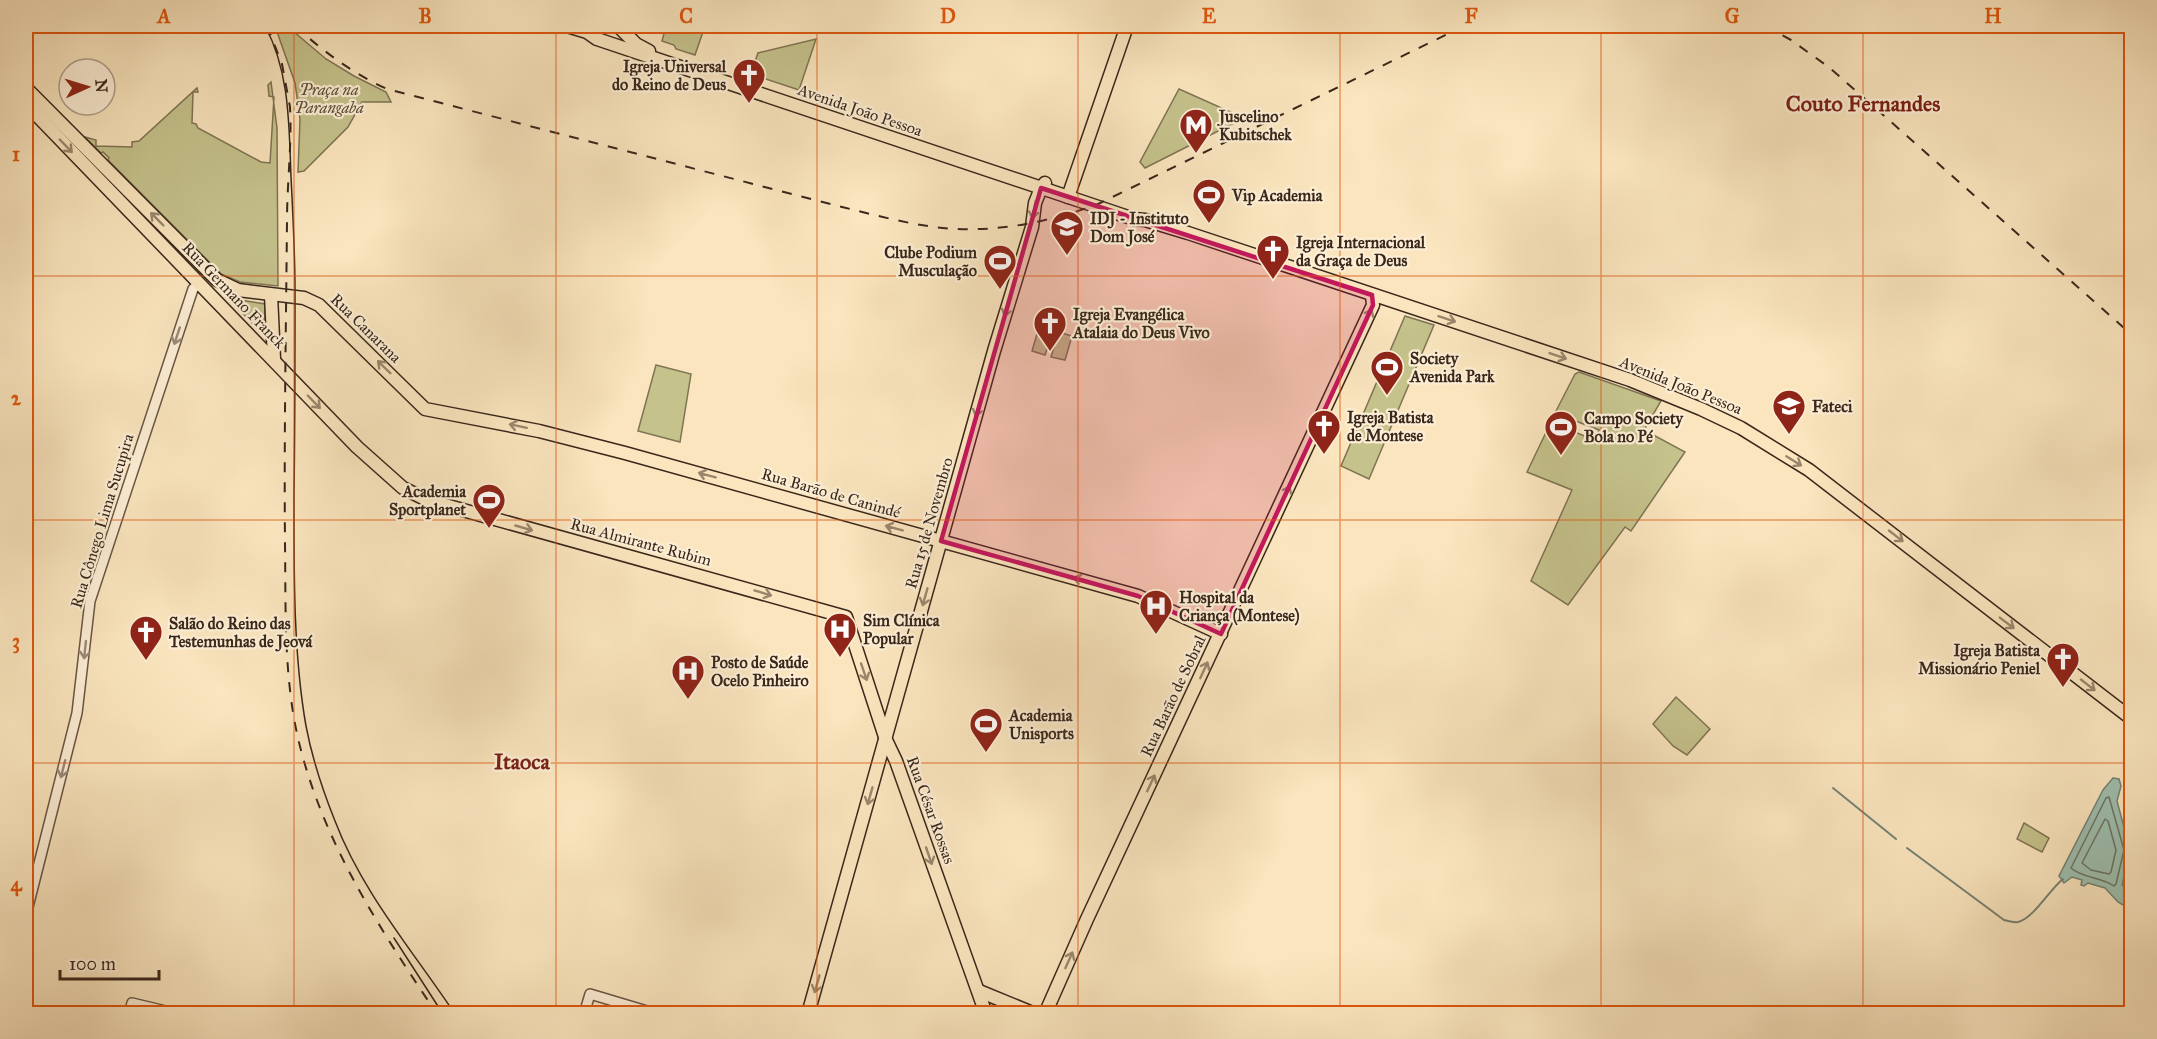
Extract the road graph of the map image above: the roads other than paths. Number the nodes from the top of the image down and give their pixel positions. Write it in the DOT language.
graph roads {
  1 [pos="567,26"];
  2 [pos="1127,26"];
  3 [pos="621,28"];
  4 [pos="587,32"];
  5 [pos="26,88"];
  6 [pos="26,104"];
  7 [pos="1043,186"];
  8 [pos="1069,194"];
  9 [pos="199,283"];
  10 [pos="271,295"];
  11 [pos="1372,295"];
  12 [pos="273,359"];
  13 [pos="425,409"];
  14 [pos="427,500"];
  15 [pos="941,541"];
  16 [pos="846,617"];
  17 [pos="1221,634"];
  18 [pos="2132,719"];
  19 [pos="886,740"];
  20 [pos="26,915"];
  21 [pos="979,991"];
  22 [pos="129,1014"];
  23 [pos="178,1014"];
  24 [pos="584,1014"];
  25 [pos="657,1014"];
  26 [pos="808,1014"];
  27 [pos="986,1014"];
  28 [pos="1035,1014"];
  29 [pos="1045,1014"];
  1 -- 4 [label="main road, Avenida João Pessoa"];
  2 -- 8 [label="main road"];
  3 -- 4 [label="main road"];
  3 -- 7 [label="main road, Avenida João Pessoa"];
  4 -- 7 [label="main road, Avenida João Pessoa"];
  10 -- 5 [label="main road, Rua Germano Franck, one-way"];
  6 -- 9 [label="main road, Rua Germano Franck, one-way"];
  7 -- 8 [label="main road, Avenida João Pessoa"];
  7 -- 15 [label="main road, Rua 15 de Novembro, one-way"];
  8 -- 11 [label="main road, Avenida João Pessoa"];
  9 -- 10 [label="main road"];
  9 -- 12 [label="main road, Rua Germano Franck"];
  9 -- 20 [label="street, Rua Cônego Lima Sucupira, one-way"];
  10 -- 12 [label="main road"];
  13 -- 10 [label="main road, Rua Canarana, one-way"];
  17 -- 11 [label="main road, Rua Barão de Sobral, one-way"];
  11 -- 18 [label="main road, Avenida João Pessoa, one-way"];
  12 -- 14 [label="main road, Rua Germano Franck, one-way"];
  15 -- 13 [label="main road, Rua Barão de Canindé, one-way"];
  14 -- 16 [label="main road, Rua Almirante Rubim, one-way"];
  17 -- 15 [label="main road, Rua Barão de Canindé, one-way"];
  15 -- 19 [label="main road, Rua 15 de Novembro, one-way"];
  16 -- 19 [label="main road, Rua César Rossas, one-way"];
  29 -- 17 [label="main road, Rua Barão de Sobral, one-way"];
  19 -- 21 [label="main road, Rua César Rossas, one-way"];
  19 -- 26 [label="main road, Rua 15 de Novembro, one-way"];
  21 -- 27 [label="main road, Rua César Rossas"];
  21 -- 28 [label="main road"];
  22 -- 23 [label="street"];
  24 -- 25 [label="street"];
}
